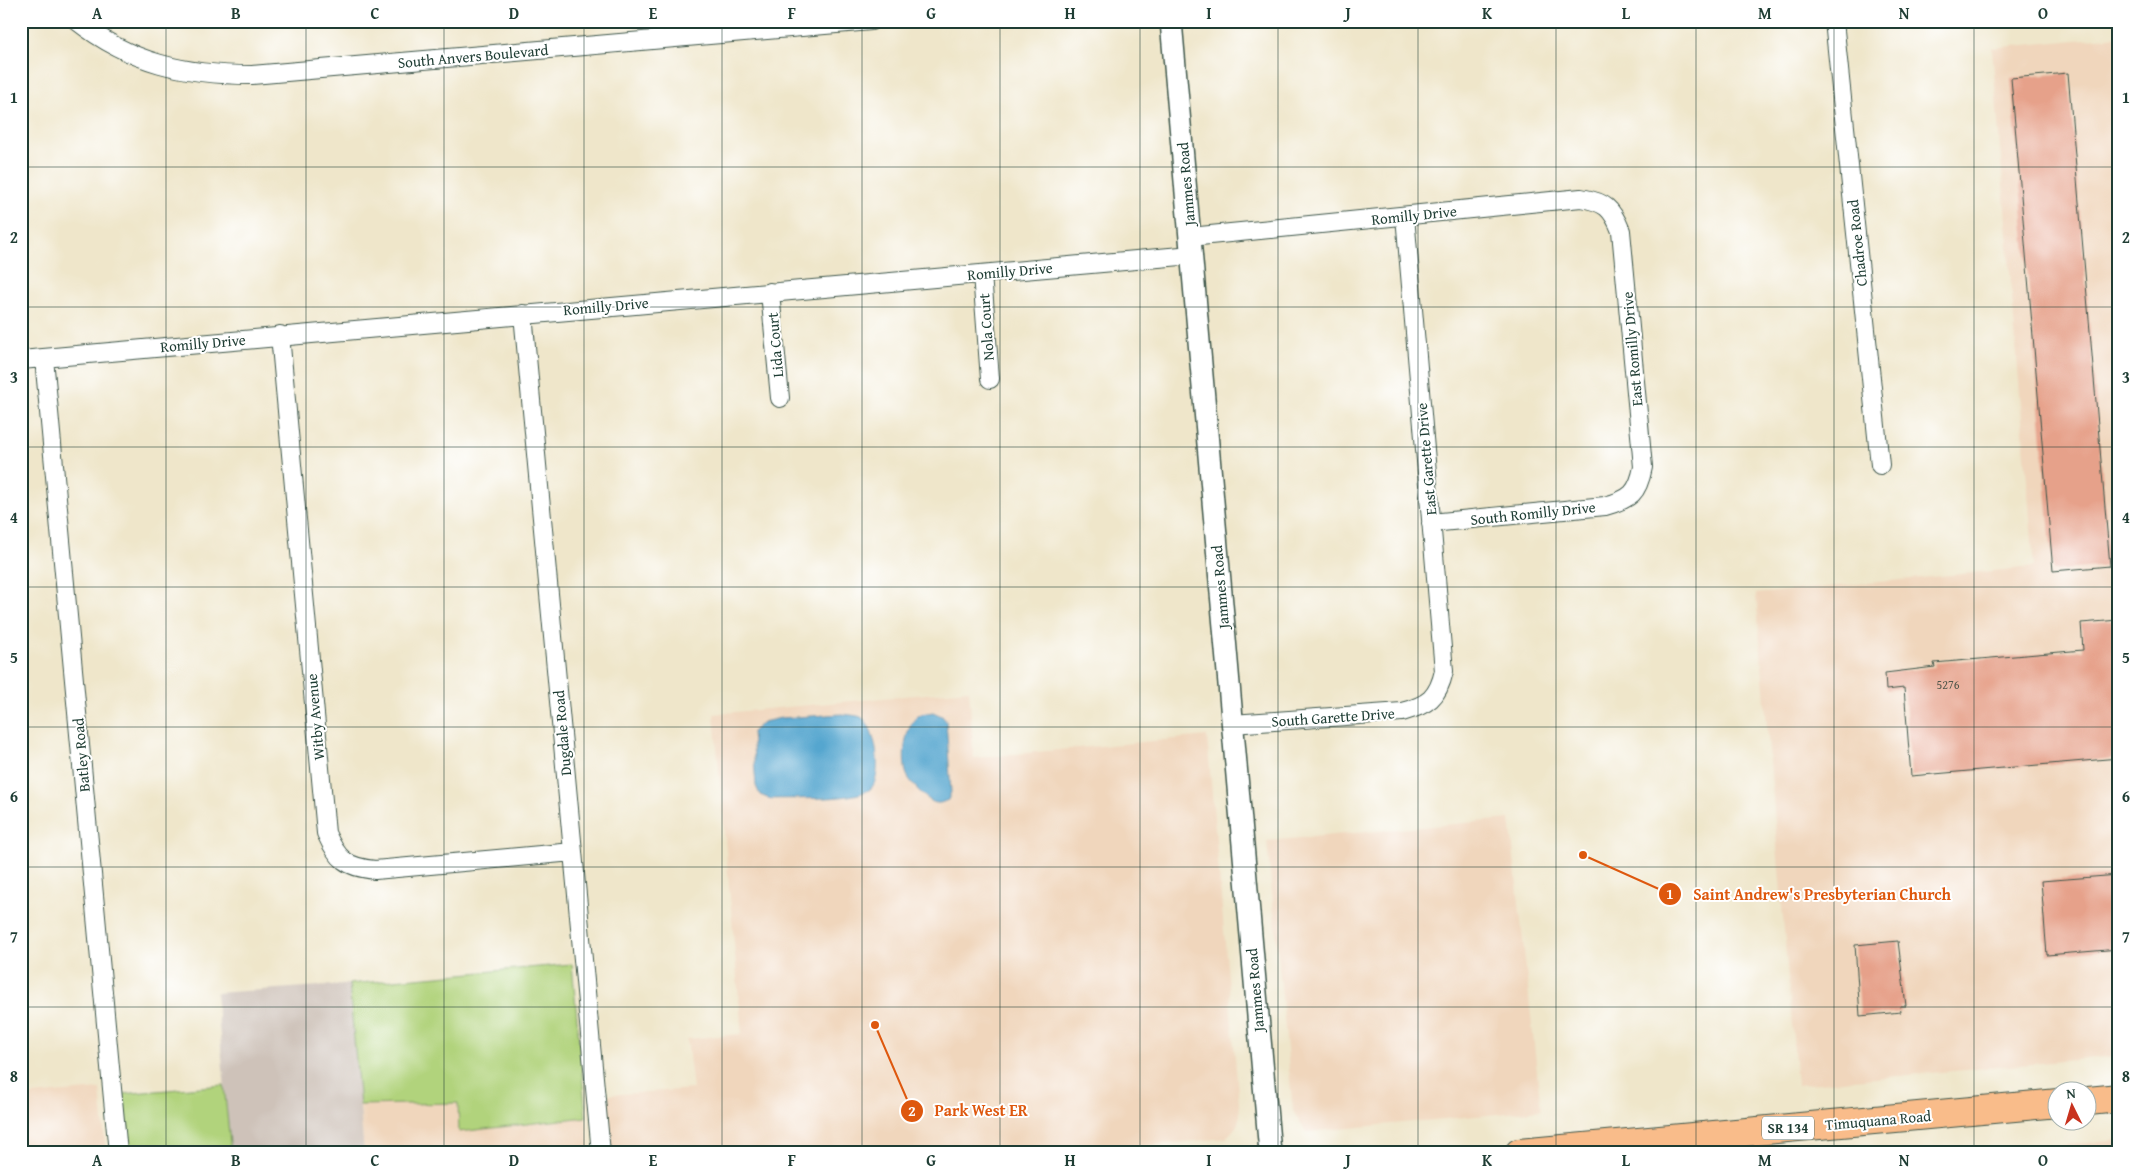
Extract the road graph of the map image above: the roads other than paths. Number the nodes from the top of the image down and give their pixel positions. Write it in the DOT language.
graph roads {
  1 [pos="871,21"];
  2 [pos="1171,21"];
  3 [pos="1834,21"];
  4 [pos="81,24"];
  5 [pos="1606,206"];
  6 [pos="1405,216"];
  7 [pos="1191,246"];
  8 [pos="982,274"];
  9 [pos="770,292"];
  10 [pos="523,314"];
  11 [pos="280,335"];
  12 [pos="44,358"];
  13 [pos="21,360"];
  14 [pos="990,379"];
  15 [pos="780,398"];
  16 [pos="1880,466"];
  17 [pos="1632,494"];
  18 [pos="1431,522"];
  19 [pos="1431,699"];
  20 [pos="1232,724"];
  21 [pos="574,852"];
  22 [pos="2119,1098"];
  23 [pos="2098,1100"];
  24 [pos="2048,1105"];
  25 [pos="118,1153"];
  26 [pos="601,1153"];
  27 [pos="1270,1153"];
  28 [pos="1519,1153"];
  1 -- 4 [label="street, South Anvers Boulevard"];
  2 -- 7 [label="street, Jammes Road"];
  3 -- 16 [label="street, Chadroe Road"];
  5 -- 6 [label="street, Romilly Drive"];
  5 -- 17 [label="street, East Romilly Drive"];
  6 -- 7 [label="street, Romilly Drive"];
  6 -- 18 [label="street, East Garette Drive"];
  7 -- 8 [label="street, Romilly Drive"];
  7 -- 20 [label="street, Jammes Road"];
  8 -- 9 [label="street, Romilly Drive"];
  8 -- 14 [label="street, Nola Court"];
  9 -- 10 [label="street, Romilly Drive"];
  9 -- 15 [label="street, Lida Court"];
  10 -- 11 [label="street, Romilly Drive"];
  10 -- 21 [label="street, Dugdale Road"];
  11 -- 12 [label="street, Romilly Drive"];
  11 -- 21 [label="street, Witby Avenue"];
  12 -- 13 [label="street, Romilly Drive"];
  12 -- 25 [label="street, Batley Road"];
  17 -- 18 [label="street, South Romilly Drive"];
  18 -- 19 [label="street, East Garette Drive"];
  19 -- 20 [label="street, South Garette Drive"];
  20 -- 27 [label="street, Jammes Road"];
  21 -- 26 [label="street, Dugdale Road"];
  22 -- 23 [label="main road"];
  24 -- 28 [label="main road, Timuquana Road / SR 134"];
}
